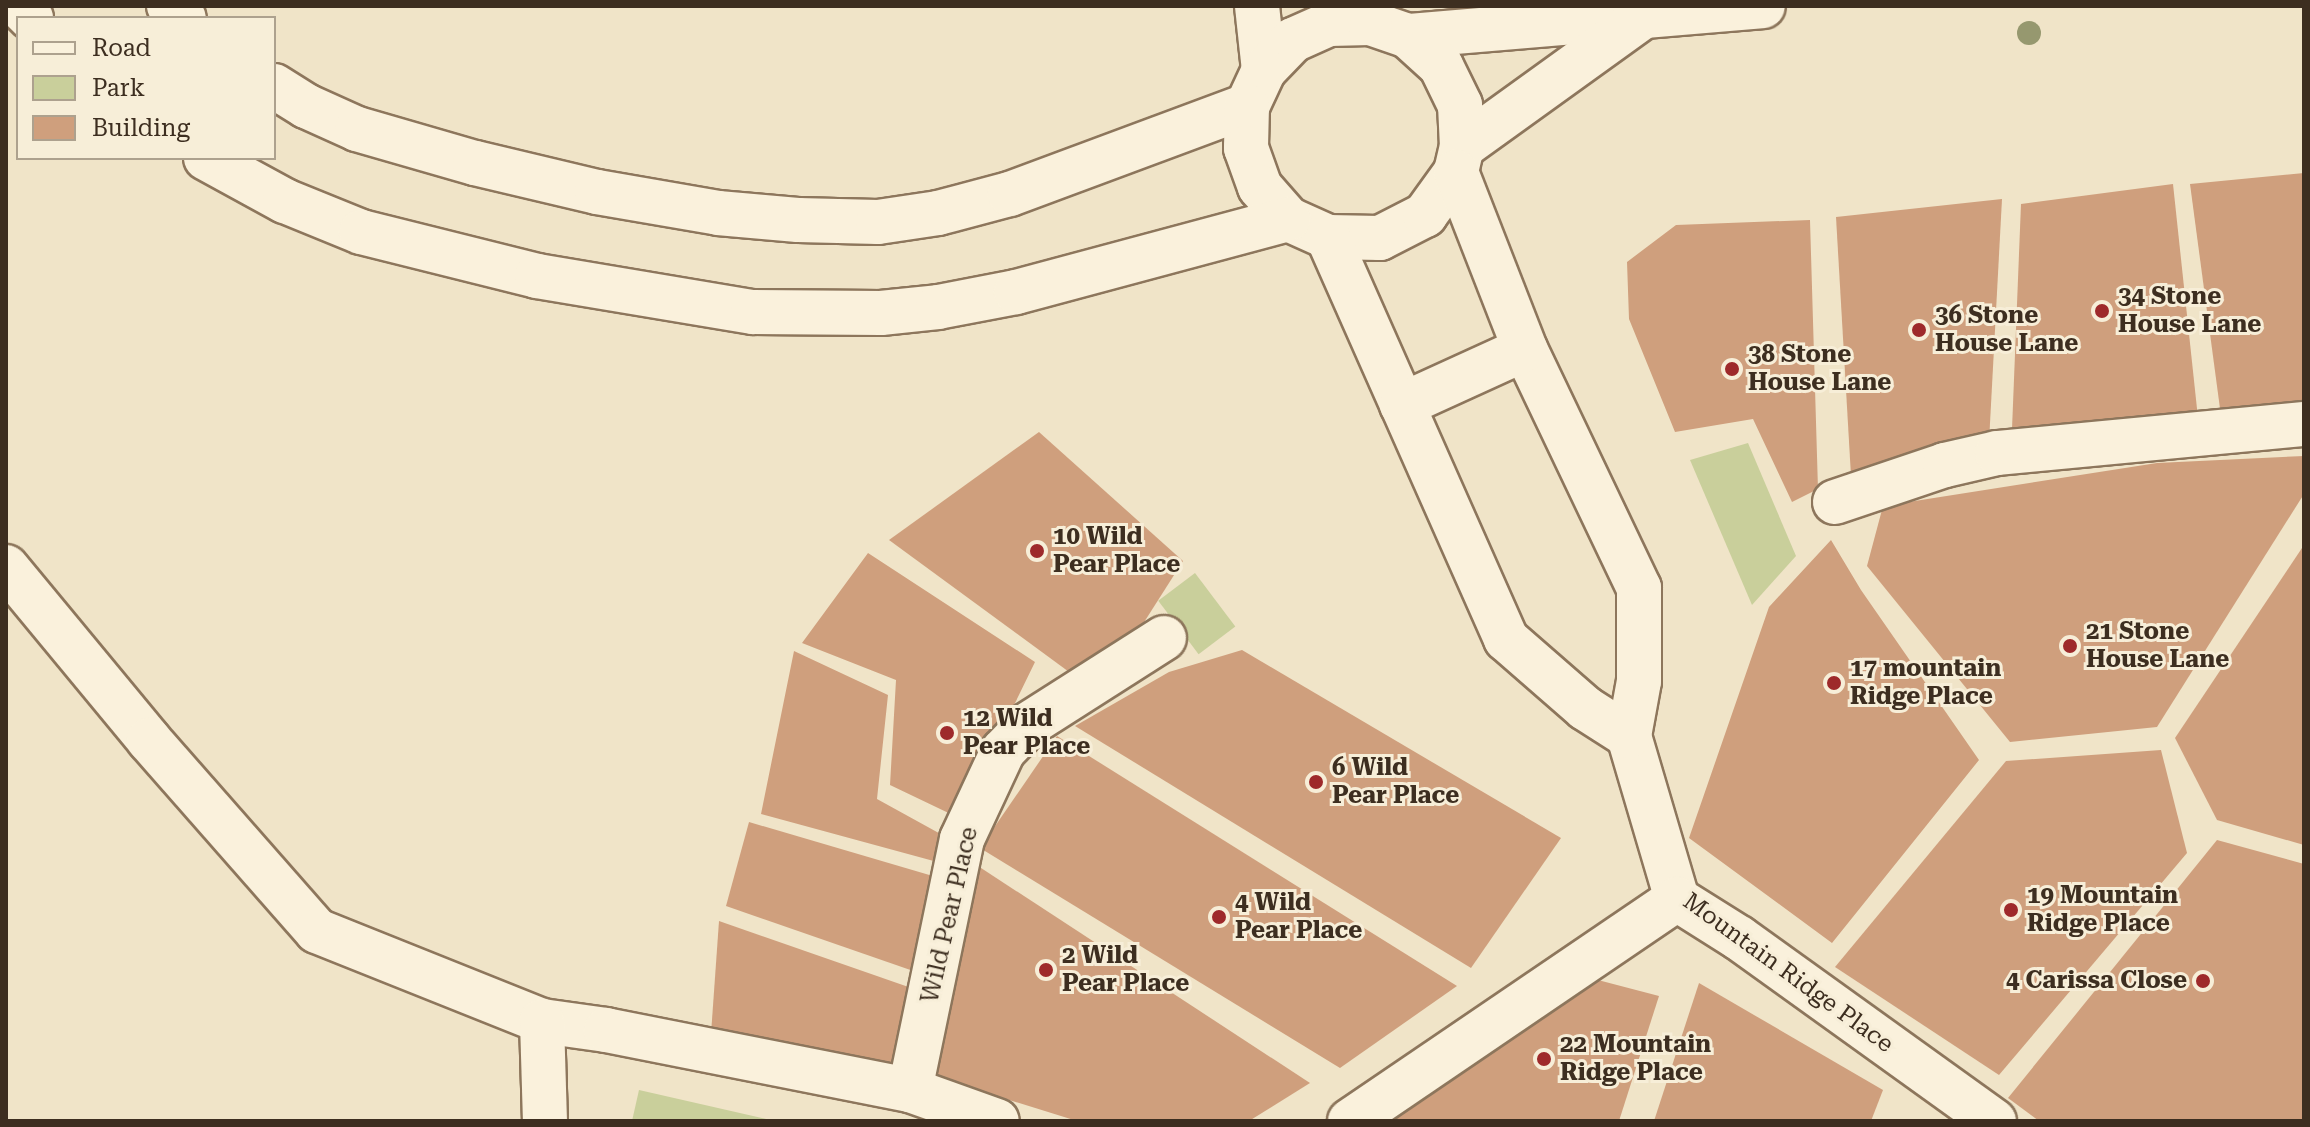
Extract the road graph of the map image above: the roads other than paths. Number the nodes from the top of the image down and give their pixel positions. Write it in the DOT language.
graph roads {
  1 [pos="1257,6"];
  2 [pos="1763,6"];
  3 [pos="1645,15"];
  4 [pos="1380,22"];
  5 [pos="276,87"];
  6 [pos="1256,88"];
  7 [pos="210,160"];
  8 [pos="1459,160"];
  9 [pos="1288,219"];
  10 [pos="1328,237"];
  11 [pos="1525,349"];
  12 [pos="1402,405"];
  13 [pos="2304,424"];
  14 [pos="1835,502"];
  15 [pos="6,567"];
  16 [pos="1164,638"];
  17 [pos="1629,736"];
  18 [pos="1677,899"];
  19 [pos="542,1021"];
  20 [pos="910,1090"];
  21 [pos="545,1121"];
  22 [pos="997,1121"];
  23 [pos="1350,1121"];
  24 [pos="1994,1121"];
  1 -- 6 [label="street"];
  2 -- 3 [label="street"];
  3 -- 4 [label="street"];
  3 -- 8 [label="street"];
  4 -- 6 [label="street"];
  4 -- 8 [label="street"];
  5 -- 6 [label="street"];
  6 -- 9 [label="street"];
  7 -- 9 [label="street"];
  8 -- 10 [label="street"];
  8 -- 11 [label="street"];
  9 -- 10 [label="street"];
  10 -- 12 [label="street"];
  11 -- 12 [label="street"];
  11 -- 17 [label="street"];
  12 -- 17 [label="street"];
  13 -- 14 [label="street"];
  15 -- 19 [label="street"];
  16 -- 20 [label="street, Wild Pear Place"];
  17 -- 18 [label="street, Mountain Ridge Place"];
  18 -- 23 [label="street"];
  18 -- 24 [label="street, Mountain Ridge Place"];
  19 -- 20 [label="street"];
  19 -- 21 [label="street"];
  20 -- 22 [label="street"];
}
